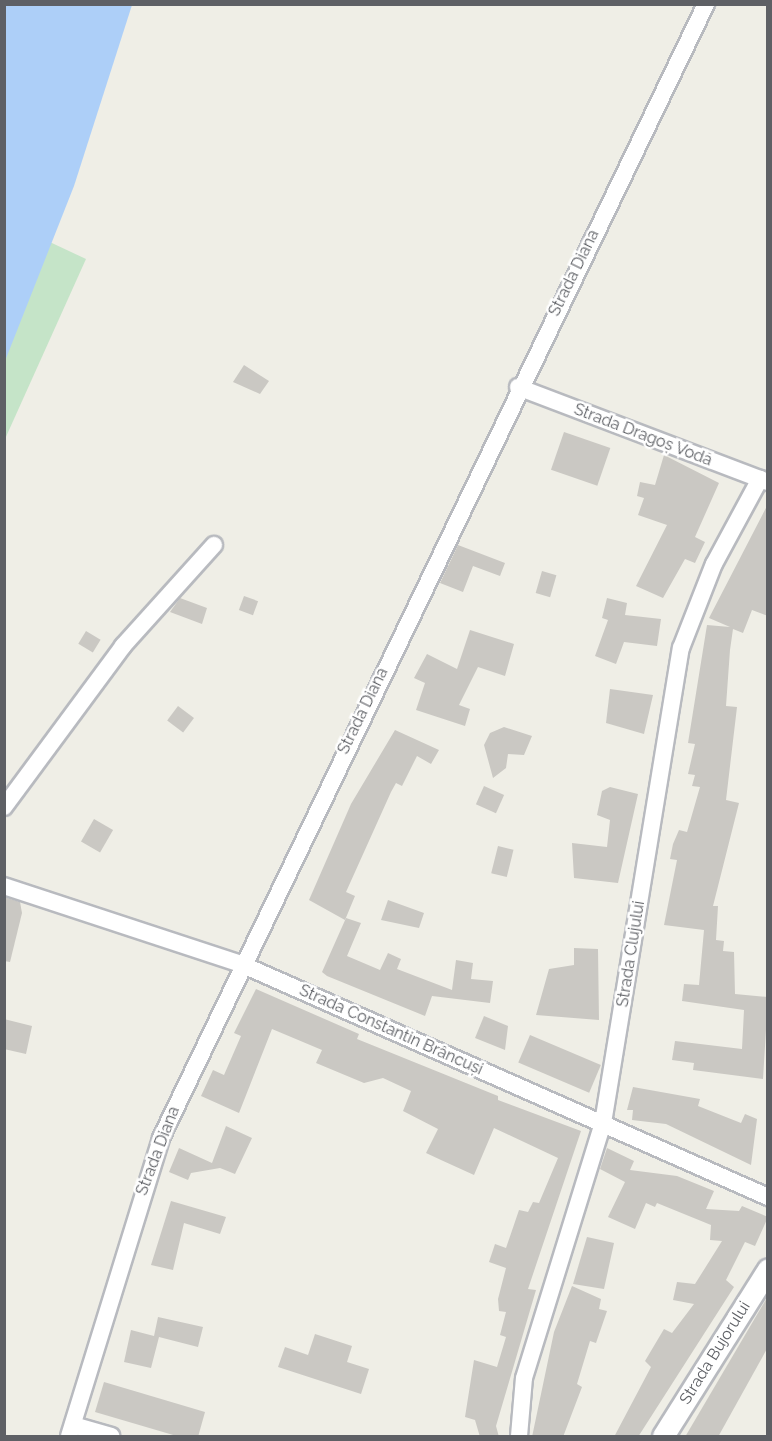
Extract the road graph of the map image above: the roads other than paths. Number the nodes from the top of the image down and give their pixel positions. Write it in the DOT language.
graph roads {
  1 [pos="705,4"];
  2 [pos="518,387"];
  3 [pos="764,481"];
  4 [pos="214,545"];
  5 [pos="4,807"];
  6 [pos="4,886"];
  7 [pos="241,964"];
  8 [pos="603,1123"];
  9 [pos="768,1197"];
  10 [pos="768,1269"];
  11 [pos="71,1431"];
  12 [pos="111,1437"];
  13 [pos="519,1437"];
  14 [pos="663,1437"];
  1 -- 2 [label="street, Strada Diana"];
  2 -- 3 [label="street, Strada Dragoș Vodă"];
  2 -- 7 [label="street, Strada Diana"];
  3 -- 8 [label="street, Strada Clujului"];
  4 -- 5 [label="street"];
  6 -- 7 [label="street, Strada Constantin Brâncuși"];
  7 -- 8 [label="street, Strada Constantin Brâncuși"];
  7 -- 11 [label="street, Strada Diana"];
  8 -- 9 [label="street, Strada Constantin Brâncuși"];
  8 -- 13 [label="street, Strada Clujului"];
  10 -- 14 [label="street, Strada Bujorului"];
  11 -- 12 [label="street"];
}
